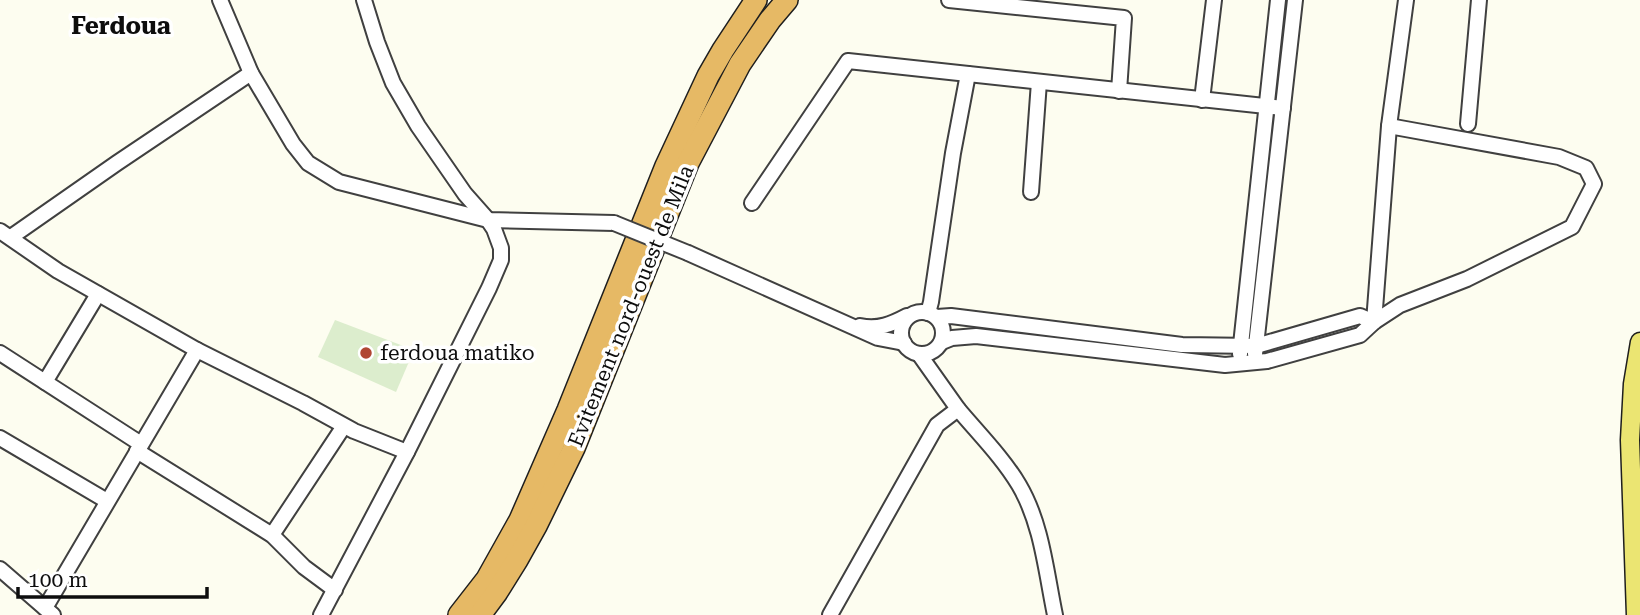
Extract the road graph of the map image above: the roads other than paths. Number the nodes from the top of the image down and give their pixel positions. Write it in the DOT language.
graph roads {
  1 [pos="220,0"];
  2 [pos="365,0"];
  3 [pos="756,0"];
  4 [pos="787,0"];
  5 [pos="949,0"];
  6 [pos="1214,0"];
  7 [pos="1278,0"];
  8 [pos="1295,0"];
  9 [pos="1406,0"];
  10 [pos="1479,0"];
  11 [pos="251,73"];
  12 [pos="968,74"];
  13 [pos="1039,82"];
  14 [pos="1119,90"];
  15 [pos="1202,100"];
  16 [pos="1266,107"];
  17 [pos="1283,108"];
  18 [pos="1468,124"];
  19 [pos="1389,126"];
  20 [pos="1031,192"];
  21 [pos="752,203"];
  22 [pos="488,219"];
  23 [pos="6,234"];
  24 [pos="98,294"];
  25 [pos="912,313"];
  26 [pos="933,315"];
  27 [pos="839,319"];
  28 [pos="1374,322"];
  29 [pos="942,342"];
  30 [pos="1640,342"];
  31 [pos="904,343"];
  32 [pos="1248,346"];
  33 [pos="197,350"];
  34 [pos="0,353"];
  35 [pos="919,354"];
  36 [pos="1255,363"];
  37 [pos="1238,364"];
  38 [pos="45,382"];
  39 [pos="958,410"];
  40 [pos="344,426"];
  41 [pos="0,438"];
  42 [pos="139,448"];
  43 [pos="407,452"];
  44 [pos="107,500"];
  45 [pos="272,535"];
  46 [pos="0,569"];
  47 [pos="335,590"];
  48 [pos="49,611"];
  49 [pos="321,615"];
  50 [pos="459,615"];
  51 [pos="480,615"];
  52 [pos="830,615"];
  53 [pos="1055,615"];
  54 [pos="1636,615"];
  1 -- 11 [label="street"];
  2 -- 22 [label="street"];
  3 -- 50 [label="highway"];
  4 -- 51 [label="highway, Evitement nord-ouest de Mila"];
  5 -- 14 [label="street"];
  6 -- 15 [label="street"];
  7 -- 16 [label="street"];
  8 -- 17 [label="street"];
  9 -- 19 [label="street"];
  10 -- 18 [label="street"];
  11 -- 22 [label="street"];
  11 -- 23 [label="street"];
  12 -- 13 [label="street"];
  12 -- 21 [label="street"];
  12 -- 26 [label="street"];
  13 -- 14 [label="street"];
  13 -- 20 [label="street"];
  14 -- 15 [label="street"];
  15 -- 16 [label="street"];
  16 -- 17 [label="street"];
  16 -- 32 [label="street"];
  17 -- 32 [label="street"];
  19 -- 28 [label="street"];
  19 -- 28 [label="street"];
  22 -- 27 [label="street, bridge"];
  22 -- 43 [label="street"];
  23 -- 24 [label="street"];
  24 -- 33 [label="street"];
  24 -- 38 [label="street"];
  25 -- 26 [label="street"];
  25 -- 27 [label="street"];
  25 -- 31 [label="street"];
  26 -- 29 [label="street"];
  26 -- 32 [label="street"];
  27 -- 31 [label="street"];
  28 -- 32 [label="street"];
  28 -- 36 [label="street"];
  29 -- 35 [label="street"];
  29 -- 37 [label="street"];
  30 -- 54 [label="main road"];
  31 -- 35 [label="street"];
  32 -- 36 [label="street"];
  32 -- 37 [label="street"];
  33 -- 40 [label="street"];
  33 -- 42 [label="street"];
  34 -- 38 [label="street"];
  35 -- 39 [label="street"];
  36 -- 37 [label="street"];
  38 -- 42 [label="street"];
  39 -- 52 [label="street"];
  39 -- 53 [label="street"];
  40 -- 43 [label="street"];
  40 -- 45 [label="street"];
  41 -- 44 [label="street"];
  42 -- 44 [label="street"];
  42 -- 45 [label="street"];
  43 -- 47 [label="street"];
  44 -- 48 [label="street"];
  45 -- 47 [label="street"];
  46 -- 48 [label="street"];
  47 -- 49 [label="street"];
}
